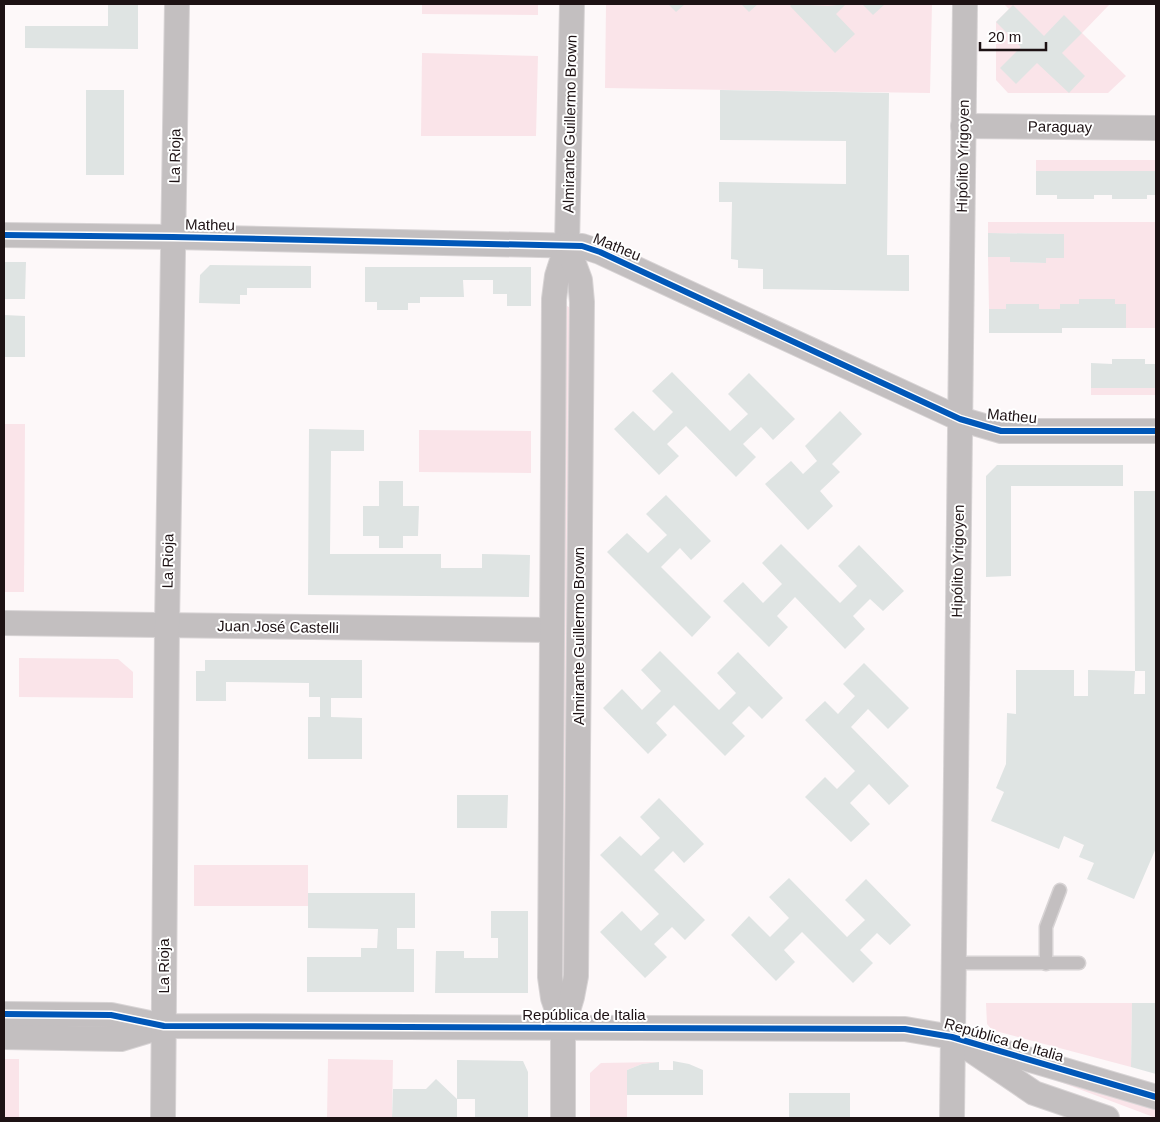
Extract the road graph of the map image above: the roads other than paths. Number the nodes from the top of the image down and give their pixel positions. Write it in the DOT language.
graph roads {
  1 [pos="177,4"];
  2 [pos="572,4"];
  3 [pos="965,4"];
  4 [pos="963,126"];
  5 [pos="1156,128"];
  6 [pos="4,235"];
  7 [pos="173,237"];
  8 [pos="567,245"];
  9 [pos="960,419"];
  10 [pos="1156,431"];
  11 [pos="4,623"];
  12 [pos="167,625"];
  13 [pos="552,630"];
  14 [pos="1060,890"];
  15 [pos="953,964"];
  16 [pos="1046,964"];
  17 [pos="1079,964"];
  18 [pos="4,1014"];
  19 [pos="164,1026"];
  20 [pos="563,1028"];
  21 [pos="4,1037"];
  22 [pos="952,1037"];
  23 [pos="1156,1098"];
  24 [pos="163,1118"];
  25 [pos="563,1118"];
  26 [pos="952,1118"];
  27 [pos="1106,1118"];
  1 -- 7 [label="street, La Rioja"];
  2 -- 8 [label="street, Almirante Guillermo Brown"];
  3 -- 4 [label="street, Hipólito Yrigoyen"];
  4 -- 5 [label="street, Paraguay"];
  4 -- 9 [label="street, Hipólito Yrigoyen"];
  6 -- 7 [label="street, Matheu"];
  7 -- 8 [label="street, Matheu"];
  7 -- 12 [label="street, La Rioja"];
  8 -- 9 [label="street, Matheu"];
  8 -- 13 [label="street, Almirante Guillermo Brown"];
  8 -- 20 [label="street, Almirante Guillermo Brown"];
  9 -- 10 [label="street, Matheu"];
  9 -- 15 [label="street, Hipólito Yrigoyen"];
  11 -- 12 [label="street, Juan José Castelli"];
  12 -- 13 [label="street, Juan José Castelli"];
  12 -- 19 [label="street, La Rioja"];
  13 -- 20 [label="street, Almirante Guillermo Brown"];
  14 -- 16 [label="lane"];
  15 -- 16 [label="lane"];
  15 -- 22 [label="street, Hipólito Yrigoyen"];
  16 -- 17 [label="lane"];
  18 -- 19 [label="street, República de Italia"];
  19 -- 20 [label="street, República de Italia"];
  19 -- 21 [label="street, República de Italia"];
  19 -- 24 [label="street, La Rioja"];
  20 -- 22 [label="street, República de Italia"];
  20 -- 25 [label="street, Almirante Guillermo Brown"];
  22 -- 23 [label="street, República de Italia"];
  22 -- 26 [label="street, Hipólito Yrigoyen"];
  22 -- 27 [label="street, República de Italia"];
}
